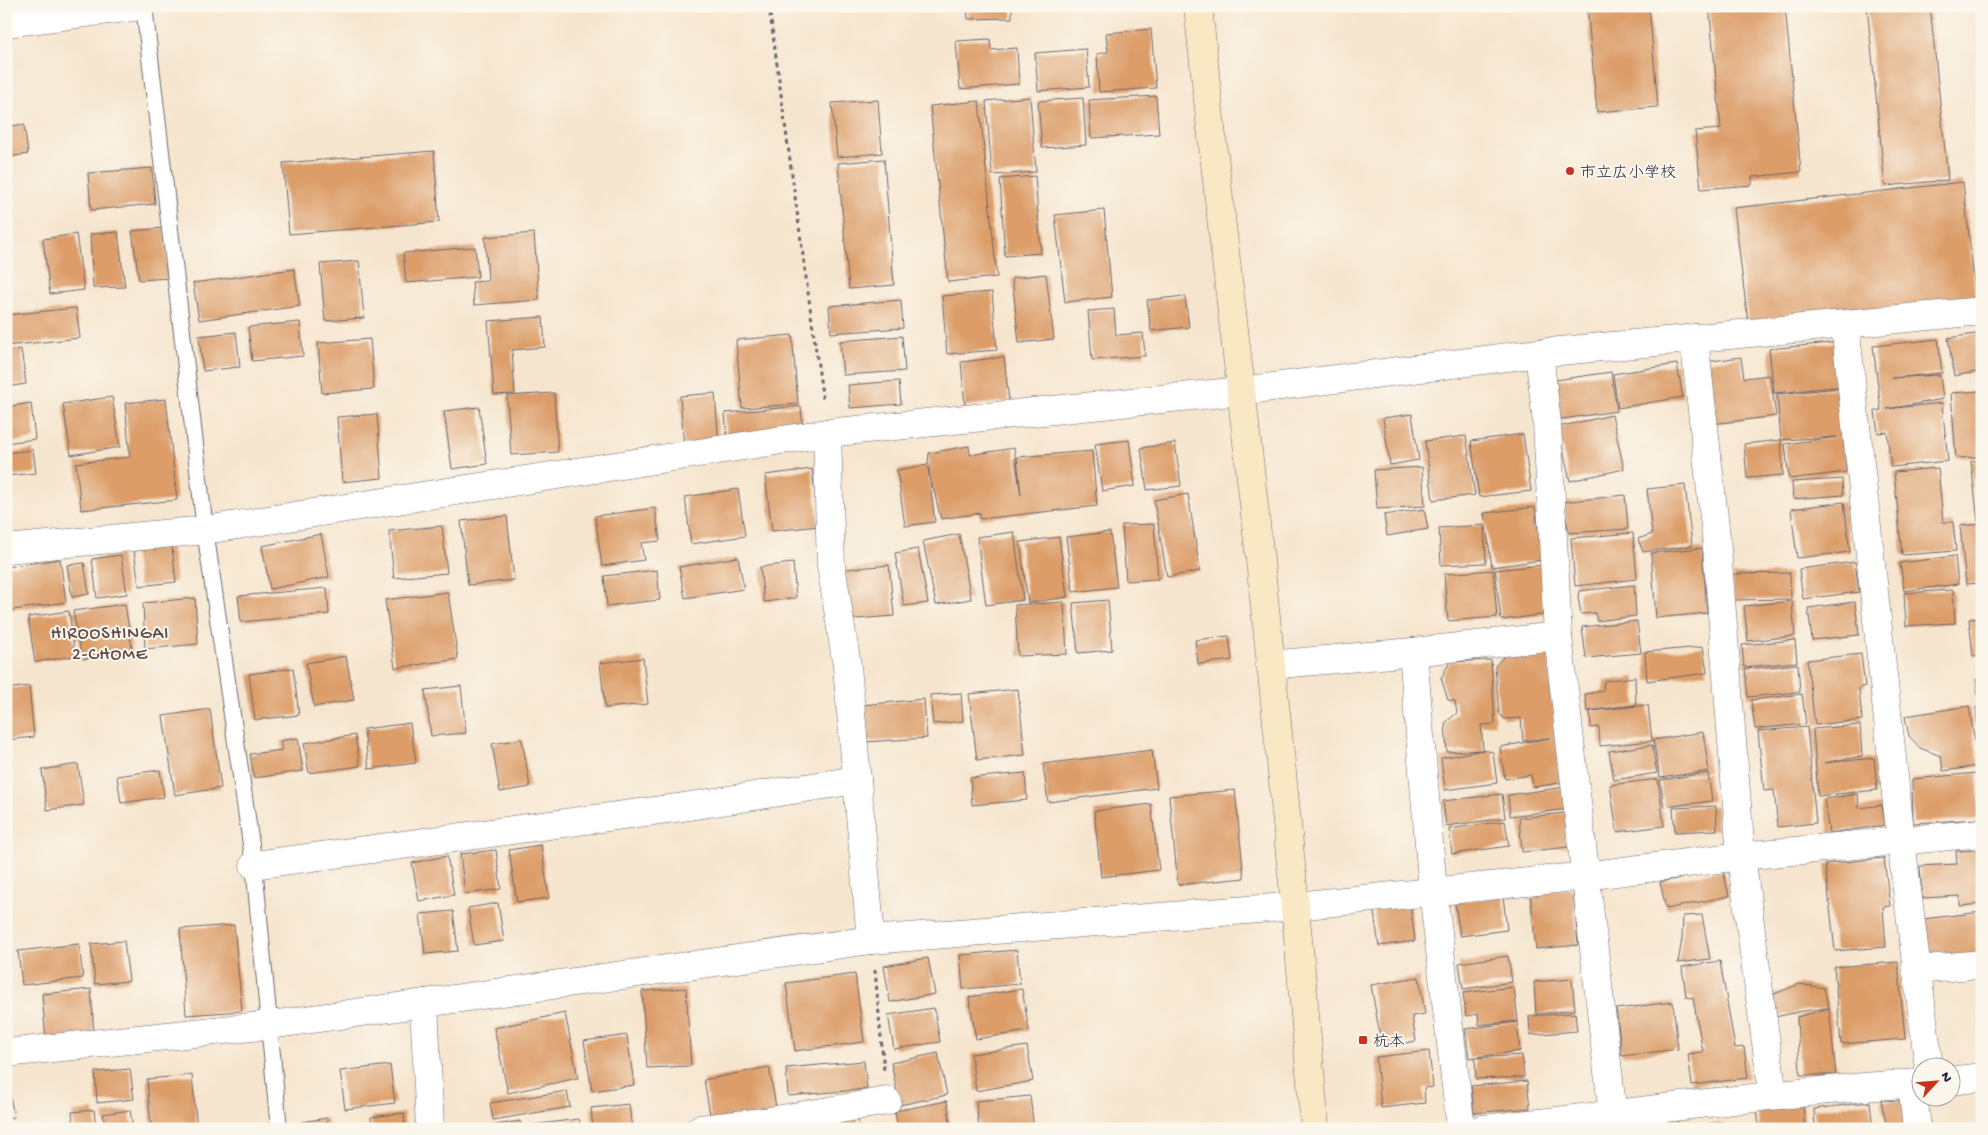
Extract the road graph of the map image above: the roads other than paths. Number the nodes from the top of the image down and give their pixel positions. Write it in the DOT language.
graph roads {
  1 [pos="140,6"];
  2 [pos="144,6"];
  3 [pos="1198,6"];
  4 [pos="6,23"];
  5 [pos="1982,311"];
  6 [pos="1845,324"];
  7 [pos="1694,338"];
  8 [pos="1539,353"];
  9 [pos="1241,391"];
  10 [pos="827,432"];
  11 [pos="205,530"];
  12 [pos="6,549"];
  13 [pos="1558,636"];
  14 [pos="1413,652"];
  15 [pos="1270,664"];
  16 [pos="857,780"];
  17 [pos="1982,833"];
  18 [pos="1901,841"];
  19 [pos="1741,856"];
  20 [pos="254,866"];
  21 [pos="1585,876"];
  22 [pos="1433,891"];
  23 [pos="1296,906"];
  24 [pos="871,940"];
  25 [pos="1982,964"];
  26 [pos="1916,970"];
  27 [pos="424,1004"];
  28 [pos="270,1025"];
  29 [pos="6,1053"];
  30 [pos="1919,1058"];
  31 [pos="1982,1077"];
  32 [pos="1910,1079"];
  33 [pos="1960,1080"];
  34 [pos="1774,1095"];
  35 [pos="887,1101"];
  36 [pos="1918,1108"];
  37 [pos="1613,1115"];
  38 [pos="280,1129"];
  39 [pos="430,1129"];
  40 [pos="700,1129"];
  41 [pos="1315,1129"];
  42 [pos="1461,1129"];
  43 [pos="1482,1129"];
  44 [pos="1917,1129"];
  1 -- 4 [label="street"];
  2 -- 11 [label="lane"];
  3 -- 9 [label="street"];
  5 -- 6 [label="street"];
  6 -- 7 [label="street"];
  6 -- 18 [label="street"];
  7 -- 8 [label="street"];
  7 -- 19 [label="street"];
  8 -- 9 [label="street"];
  8 -- 13 [label="street"];
  9 -- 10 [label="street"];
  9 -- 15 [label="street"];
  10 -- 11 [label="street"];
  10 -- 16 [label="street"];
  11 -- 12 [label="street"];
  11 -- 20 [label="lane"];
  13 -- 14 [label="street"];
  13 -- 21 [label="street"];
  14 -- 15 [label="street"];
  14 -- 22 [label="street"];
  15 -- 23 [label="street"];
  16 -- 20 [label="street"];
  16 -- 24 [label="street"];
  17 -- 18 [label="street"];
  18 -- 19 [label="street"];
  18 -- 26 [label="street"];
  19 -- 21 [label="street"];
  19 -- 34 [label="street"];
  20 -- 28 [label="lane"];
  21 -- 22 [label="street"];
  21 -- 37 [label="street"];
  22 -- 23 [label="street"];
  22 -- 42 [label="street"];
  23 -- 24 [label="street"];
  23 -- 41 [label="street"];
  24 -- 27 [label="street"];
  25 -- 26 [label="street"];
  26 -- 30 [label="street"];
  27 -- 28 [label="street"];
  27 -- 39 [label="street"];
  28 -- 29 [label="street"];
  28 -- 38 [label="lane"];
  31 -- 33 [label="street"];
  32 -- 34 [label="street"];
  34 -- 37 [label="street"];
  35 -- 40 [label="street"];
  36 -- 44 [label="street"];
  37 -- 43 [label="street"];
}
